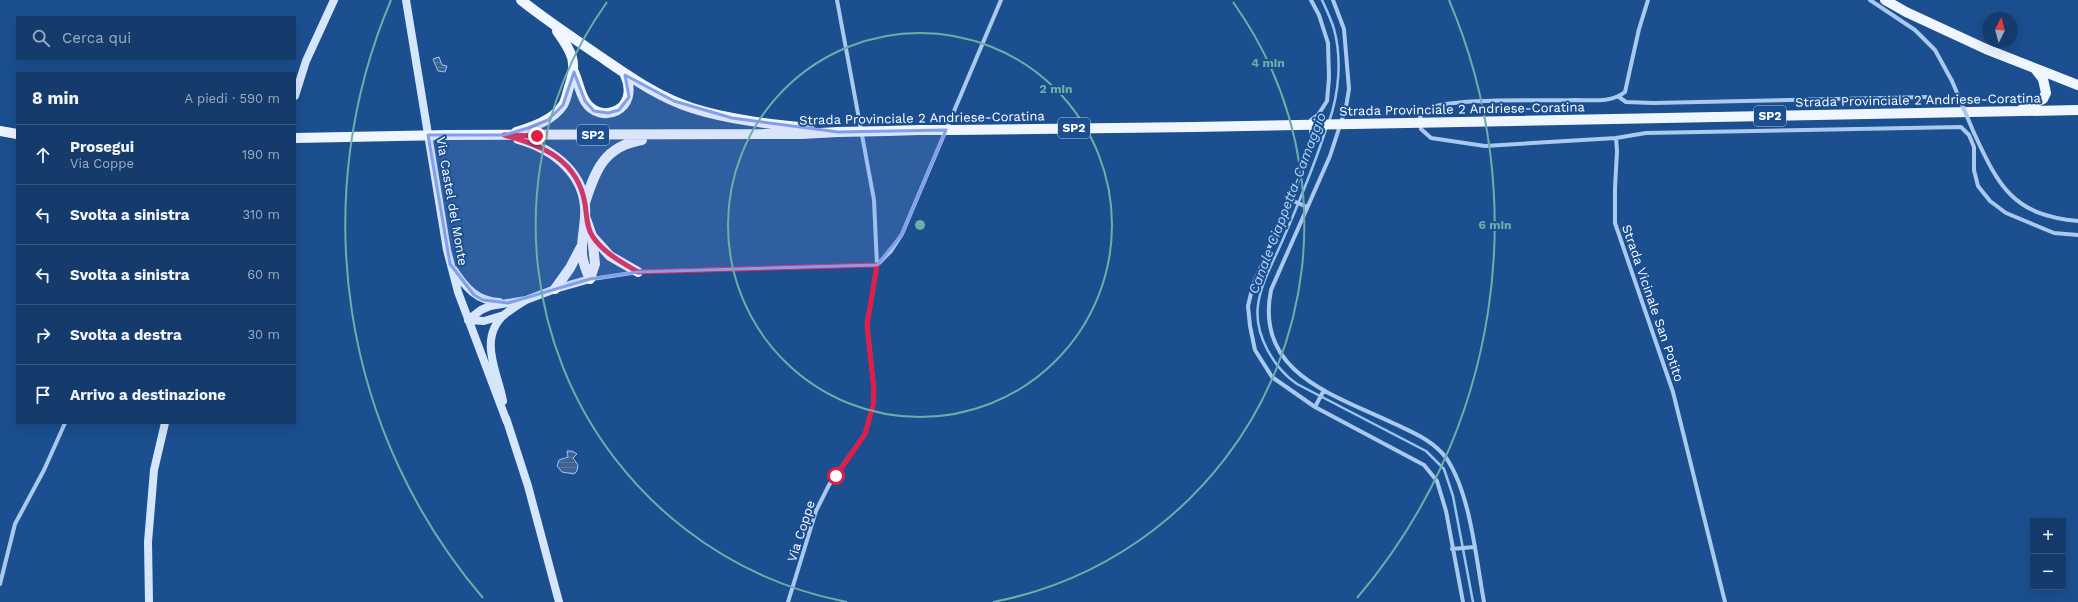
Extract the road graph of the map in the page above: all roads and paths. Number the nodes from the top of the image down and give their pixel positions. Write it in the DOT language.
graph roads {
  1 [pos="334,0"];
  2 [pos="406,0"];
  3 [pos="521,0"];
  4 [pos="837,0"];
  5 [pos="1001,0"];
  6 [pos="1311,0"];
  7 [pos="1333,0"];
  8 [pos="1648,0"];
  9 [pos="1870,0"];
  10 [pos="1885,0"];
  11 [pos="553,26"];
  12 [pos="2035,68"];
  13 [pos="574,72"];
  14 [pos="625,75"];
  15 [pos="2078,86"];
  16 [pos="296,93"];
  17 [pos="1619,97"];
  18 [pos="1929,97"];
  19 [pos="2064,110"];
  20 [pos="2078,110"];
  21 [pos="2018,111"];
  22 [pos="2078,115"];
  23 [pos="0,131"];
  24 [pos="838,132"];
  25 [pos="16,134"];
  26 [pos="682,134"];
  27 [pos="504,135"];
  28 [pos="296,138"];
  29 [pos="1616,138"];
  30 [pos="1289,199"];
  31 [pos="585,203"];
  32 [pos="1307,207"];
  33 [pos="586,217"];
  34 [pos="2078,220"];
  35 [pos="2078,235"];
  36 [pos="592,236"];
  37 [pos="581,247"];
  38 [pos="450,264"];
  39 [pos="877,265"];
  40 [pos="638,272"];
  41 [pos="590,279"];
  42 [pos="555,288"];
  43 [pos="526,300"];
  44 [pos="508,303"];
  45 [pos="504,315"];
  46 [pos="468,320"];
  47 [pos="1324,390"];
  48 [pos="1315,407"];
  49 [pos="506,422"];
  50 [pos="65,424"];
  51 [pos="165,424"];
  52 [pos="1474,547"];
  53 [pos="1452,550"];
  54 [pos="0,584"];
  55 [pos="149,602"];
  56 [pos="559,602"];
  57 [pos="788,602"];
  58 [pos="1463,602"];
  59 [pos="1484,602"];
  60 [pos="1725,602"];
  1 -- 16 [label="main road"];
  2 -- 38 [label="main road, Via Castel del Monte"];
  3 -- 11 [label="main road"];
  4 -- 39 [label="street, Via Coppe"];
  5 -- 39 [label="street"];
  6 -- 30 [label="street"];
  7 -- 32 [label="street"];
  8 -- 17 [label="street"];
  9 -- 34 [label="street, bridge"];
  10 -- 12 [label="main road"];
  11 -- 13 [label="main road"];
  11 -- 14 [label="main road"];
  12 -- 15 [label="main road"];
  12 -- 21 [label="main road"];
  13 -- 14 [label="main road"];
  13 -- 27 [label="main road"];
  14 -- 24 [label="main road"];
  17 -- 18 [label="street"];
  17 -- 29 [label="street"];
  19 -- 20 [label="main road, Strada Provinciale 2 Andriese-Coratina / SP2"];
  19 -- 21 [label="main road, Strada Provinciale 2 Andriese-Coratina / SP2"];
  19 -- 22 [label="main road"];
  21 -- 24 [label="main road, Strada Provinciale 2 Andriese-Coratina / SP2, bridge"];
  23 -- 25 [label="main road"];
  24 -- 26 [label="main road, Strada Provinciale 2 Andriese-Coratina / SP2"];
  26 -- 27 [label="main road, Strada Provinciale 2 Andriese-Coratina / SP2"];
  26 -- 31 [label="main road"];
  27 -- 28 [label="main road, Strada Provinciale 2 Andriese-Coratina / SP2, bridge"];
  27 -- 31 [label="main road"];
  29 -- 35 [label="street"];
  29 -- 60 [label="street, Strada Vicinale San Potito"];
  30 -- 32 [label="street"];
  30 -- 48 [label="street"];
  31 -- 33 [label="main road"];
  32 -- 47 [label="street"];
  33 -- 36 [label="main road"];
  33 -- 37 [label="main road"];
  36 -- 40 [label="main road"];
  36 -- 41 [label="main road"];
  37 -- 41 [label="main road"];
  37 -- 42 [label="main road"];
  38 -- 44 [label="main road"];
  38 -- 46 [label="main road, Via Castel del Monte"];
  39 -- 40 [label="street"];
  39 -- 57 [label="street, Via Coppe"];
  40 -- 41 [label="street"];
  41 -- 42 [label="main road"];
  42 -- 43 [label="main road"];
  43 -- 44 [label="main road"];
  43 -- 45 [label="main road"];
  44 -- 46 [label="main road"];
  45 -- 46 [label="main road"];
  45 -- 49 [label="main road"];
  46 -- 49 [label="main road, Via Castel del Monte"];
  47 -- 48 [label="street"];
  47 -- 52 [label="street"];
  48 -- 53 [label="street"];
  49 -- 56 [label="main road"];
  50 -- 54 [label="street"];
  51 -- 55 [label="main road"];
  52 -- 53 [label="street"];
  52 -- 59 [label="street"];
  53 -- 58 [label="street"];
}
